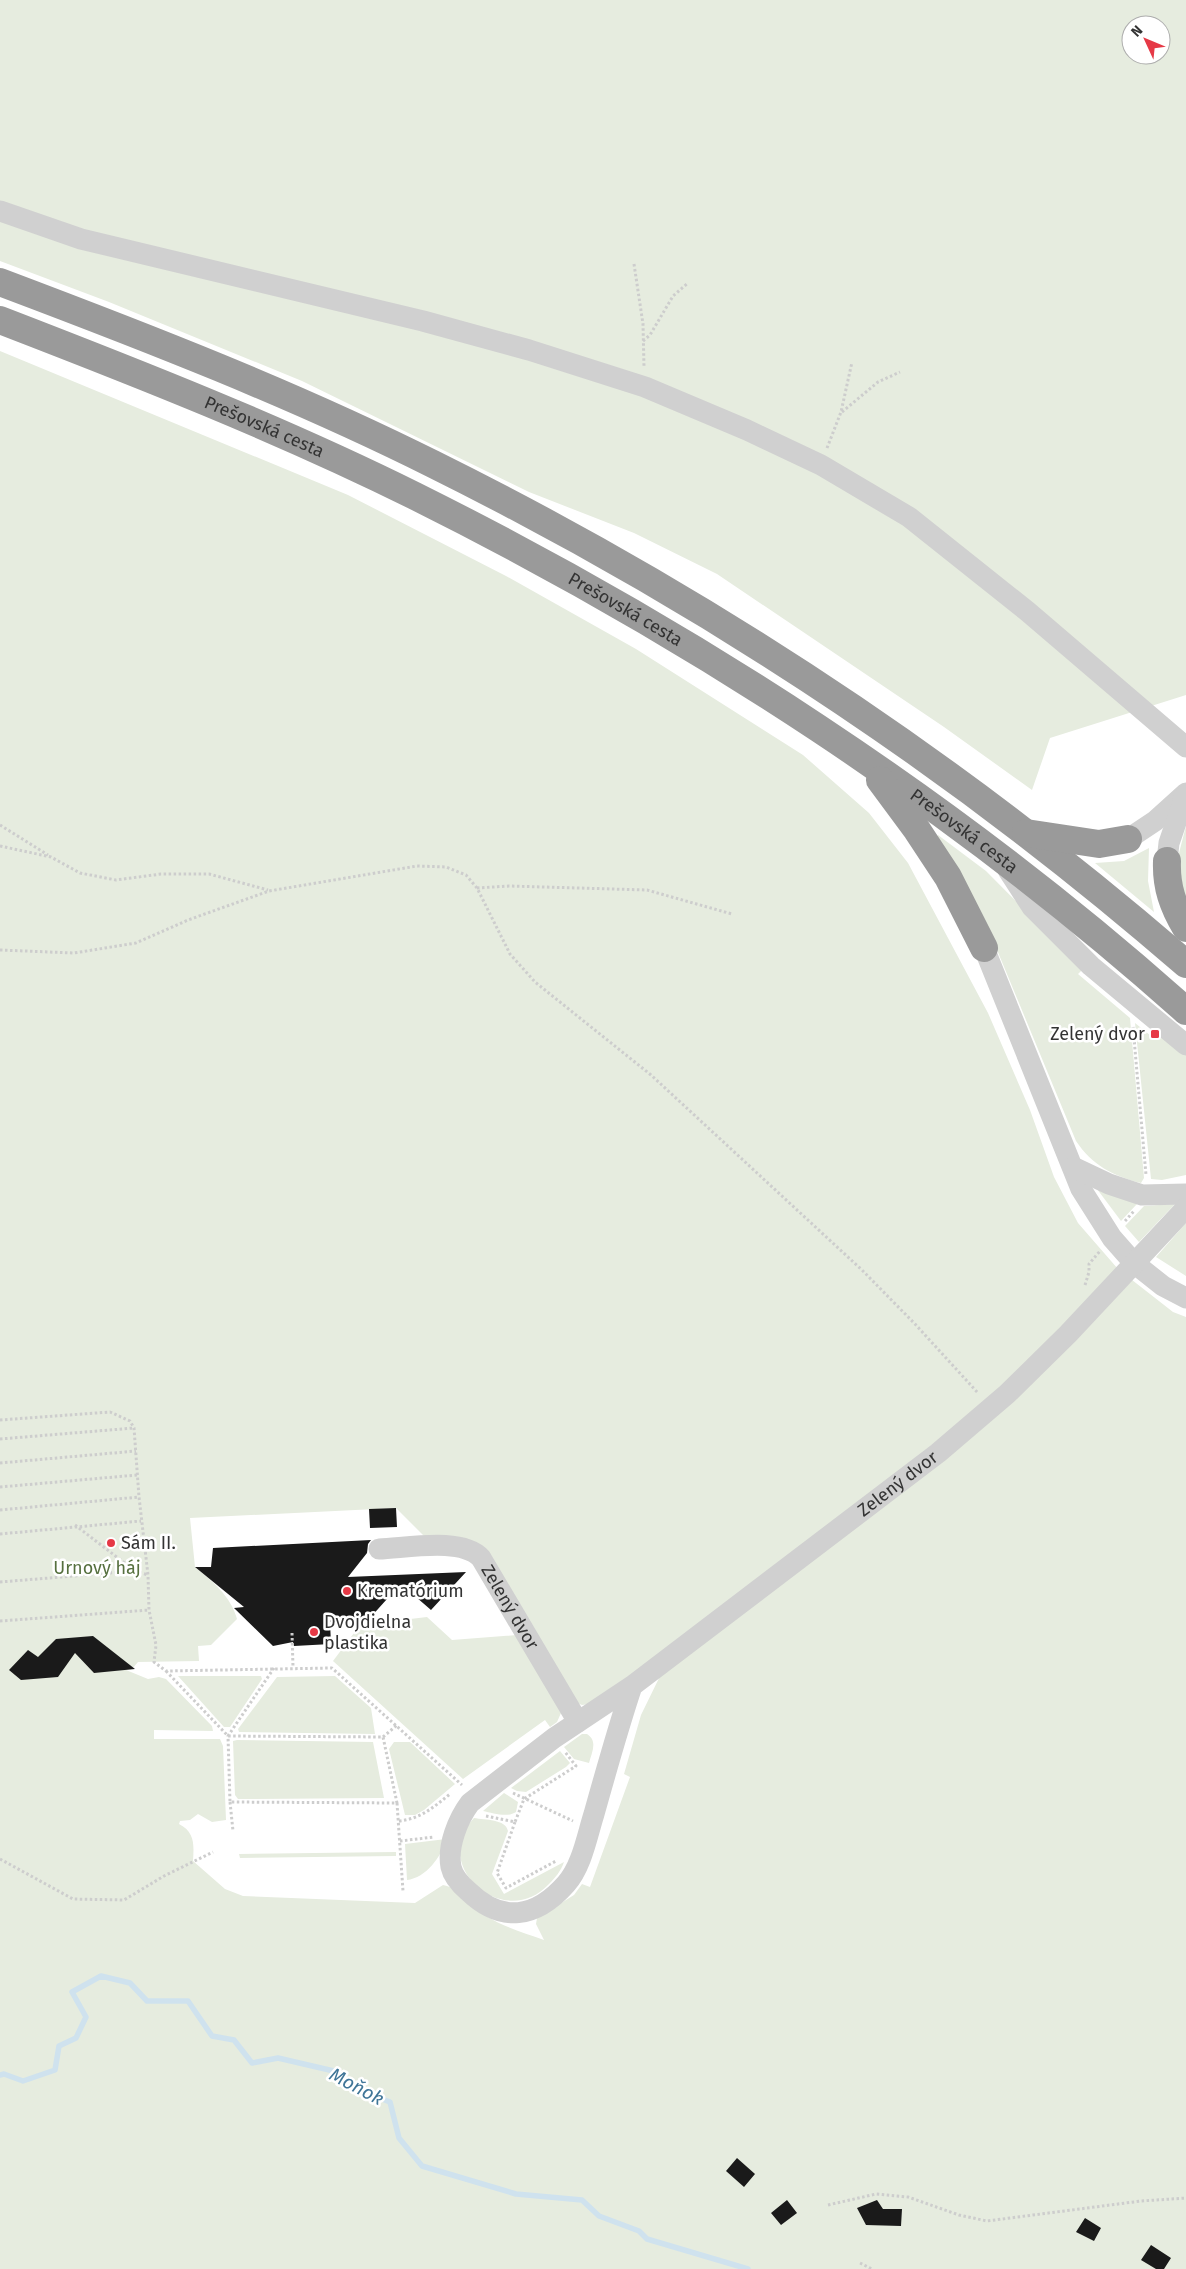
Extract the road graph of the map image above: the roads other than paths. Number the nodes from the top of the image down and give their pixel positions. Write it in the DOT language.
graph roads {
  1 [pos="0,211"];
  2 [pos="0,282"];
  3 [pos="0,320"];
  4 [pos="1186,747"];
  5 [pos="866,761"];
  6 [pos="1186,793"];
  7 [pos="1024,833"];
  8 [pos="1128,838"];
  9 [pos="1001,859"];
  10 [pos="1167,861"];
  11 [pos="1186,928"];
  12 [pos="984,948"];
  13 [pos="1186,964"];
  14 [pos="1186,1010"];
  15 [pos="1186,1045"];
  16 [pos="1073,1167"];
  17 [pos="1186,1194"];
  18 [pos="1186,1208"];
  19 [pos="1134,1264"];
  20 [pos="1186,1298"];
  21 [pos="379,1549"];
  22 [pos="632,1686"];
  23 [pos="578,1722"];
  1 -- 4 [label="street"];
  2 -- 7 [label="highway, Prešovská cesta"];
  3 -- 5 [label="highway, Prešovská cesta"];
  5 -- 9 [label="highway, Prešovská cesta"];
  5 -- 12 [label="highway"];
  6 -- 8 [label="street"];
  6 -- 10 [label="street"];
  7 -- 8 [label="highway"];
  7 -- 13 [label="highway, Prešovská cesta"];
  9 -- 14 [label="highway, Prešovská cesta"];
  9 -- 15 [label="street"];
  10 -- 11 [label="highway"];
  12 -- 16 [label="street"];
  16 -- 17 [label="street"];
  16 -- 19 [label="street"];
  18 -- 19 [label="street, Zelený dvor"];
  19 -- 20 [label="street"];
  19 -- 22 [label="street, Zelený dvor"];
  21 -- 23 [label="street, Zelený dvor"];
  22 -- 23 [label="street, Zelený dvor"];
  22 -- 23 [label="street, Zelený dvor"];
}
